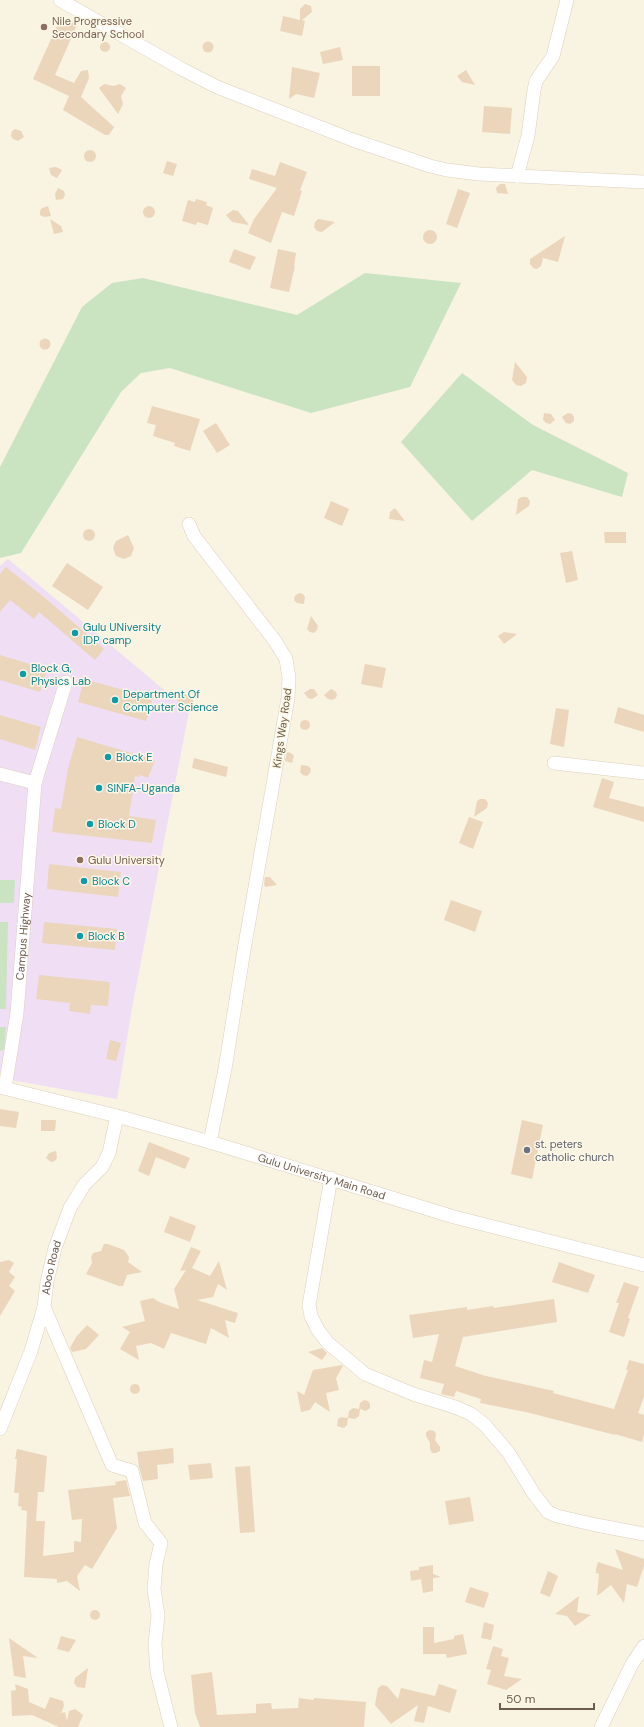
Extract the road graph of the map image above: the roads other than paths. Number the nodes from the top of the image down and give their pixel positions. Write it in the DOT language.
graph roads {
  1 [pos="60,0"];
  2 [pos="567,0"];
  3 [pos="517,176"];
  4 [pos="644,182"];
  5 [pos="189,524"];
  6 [pos="66,682"];
  7 [pos="554,762"];
  8 [pos="644,773"];
  9 [pos="0,774"];
  10 [pos="35,783"];
  11 [pos="2,1087"];
  12 [pos="117,1116"];
  13 [pos="210,1142"];
  14 [pos="331,1178"];
  15 [pos="644,1265"];
  16 [pos="44,1307"];
  17 [pos="0,1429"];
  18 [pos="644,1534"];
  19 [pos="644,1646"];
  20 [pos="171,1727"];
  21 [pos="601,1727"];
  1 -- 3 [label="street"];
  2 -- 3 [label="street"];
  3 -- 4 [label="street"];
  5 -- 13 [label="street, Kings Way Road"];
  6 -- 10 [label="street, Campus Highway"];
  7 -- 8 [label="street"];
  9 -- 10 [label="street"];
  10 -- 11 [label="street, Campus Highway"];
  11 -- 12 [label="street, Gulu University Main Road"];
  12 -- 13 [label="street, Gulu University Main Road"];
  12 -- 16 [label="street, Aboo Road"];
  13 -- 14 [label="street, Gulu University Main Road"];
  14 -- 15 [label="street, Gulu University Main Road"];
  14 -- 18 [label="street"];
  16 -- 17 [label="street, Aboo Road"];
  16 -- 20 [label="street"];
  19 -- 21 [label="street"];
}
